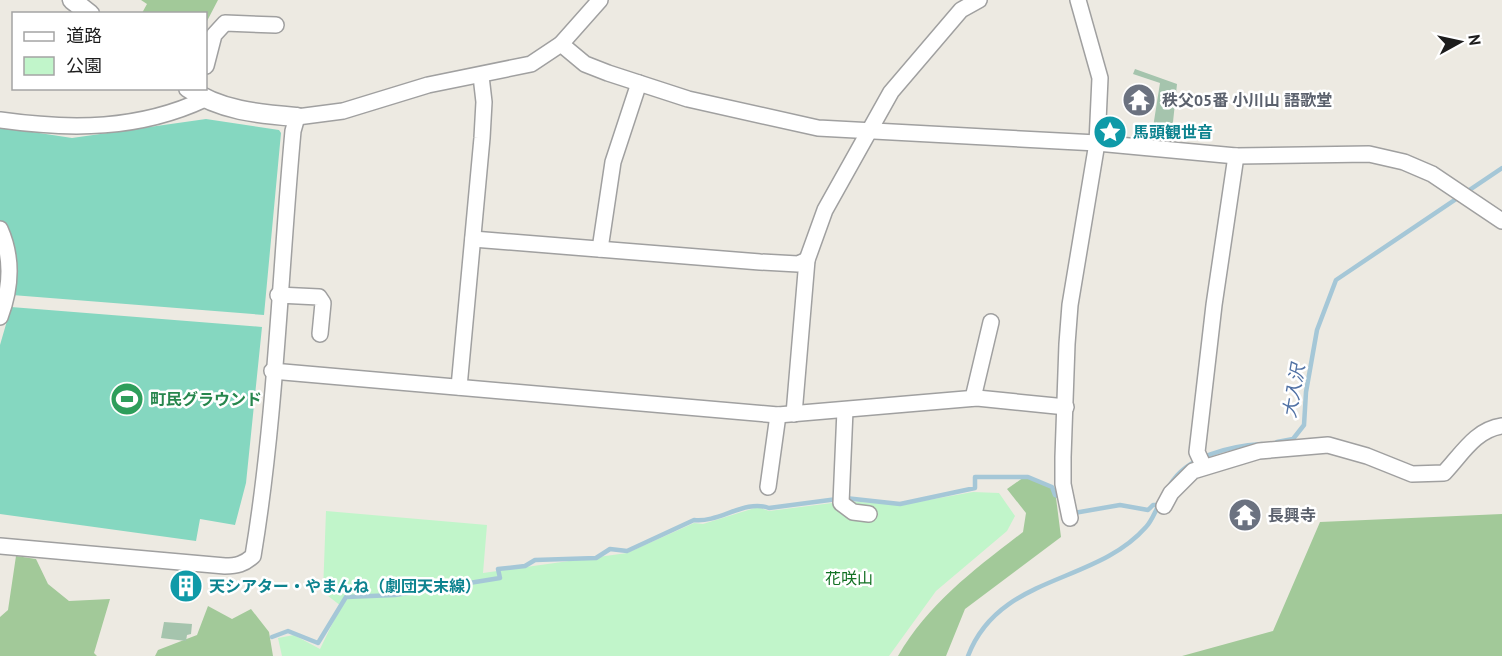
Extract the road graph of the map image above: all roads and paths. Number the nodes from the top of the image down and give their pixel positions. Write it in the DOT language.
graph roads {
  1 [pos="72,0"];
  2 [pos="600,0"];
  3 [pos="979,0"];
  4 [pos="1078,0"];
  5 [pos="87,12"];
  6 [pos="276,25"];
  7 [pos="561,44"];
  8 [pos="207,62"];
  9 [pos="481,76"];
  10 [pos="639,83"];
  11 [pos="197,93"];
  12 [pos="297,117"];
  13 [pos="0,120"];
  14 [pos="869,130"];
  15 [pos="1097,142"];
  16 [pos="1236,156"];
  17 [pos="1502,221"];
  18 [pos="0,229"];
  19 [pos="473,239"];
  20 [pos="600,249"];
  21 [pos="807,260"];
  22 [pos="4,277"];
  23 [pos="279,295"];
  24 [pos="0,317"];
  25 [pos="991,322"];
  26 [pos="320,334"];
  27 [pos="272,371"];
  28 [pos="459,387"];
  29 [pos="973,398"];
  30 [pos="1066,406"];
  31 [pos="845,410"];
  32 [pos="794,414"];
  33 [pos="778,415"];
  34 [pos="1502,426"];
  35 [pos="1201,461"];
  36 [pos="768,487"];
  37 [pos="1164,506"];
  38 [pos="869,514"];
  39 [pos="1070,518"];
  40 [pos="0,546"];
  1 -- 5 [label="street"];
  2 -- 7 [label="street"];
  3 -- 14 [label="street"];
  4 -- 15 [label="street"];
  6 -- 8 [label="street"];
  7 -- 9 [label="street"];
  7 -- 10 [label="street"];
  9 -- 12 [label="street"];
  9 -- 19 [label="street"];
  10 -- 14 [label="street"];
  10 -- 20 [label="street"];
  11 -- 12 [label="street"];
  11 -- 13 [label="street"];
  12 -- 23 [label="street"];
  14 -- 15 [label="street"];
  14 -- 21 [label="street"];
  15 -- 16 [label="street"];
  15 -- 30 [label="street"];
  16 -- 17 [label="street"];
  16 -- 35 [label="street"];
  18 -- 22 [label="street"];
  19 -- 20 [label="street"];
  19 -- 28 [label="street"];
  20 -- 21 [label="street"];
  21 -- 32 [label="street"];
  22 -- 24 [label="street"];
  23 -- 26 [label="street"];
  23 -- 27 [label="street"];
  25 -- 29 [label="street"];
  27 -- 28 [label="street"];
  27 -- 40 [label="street"];
  28 -- 33 [label="street"];
  29 -- 30 [label="street"];
  29 -- 31 [label="street"];
  30 -- 39 [label="street"];
  31 -- 32 [label="street"];
  31 -- 38 [label="street"];
  32 -- 33 [label="street"];
  33 -- 36 [label="street"];
  34 -- 35 [label="street"];
  35 -- 37 [label="street"];
}
